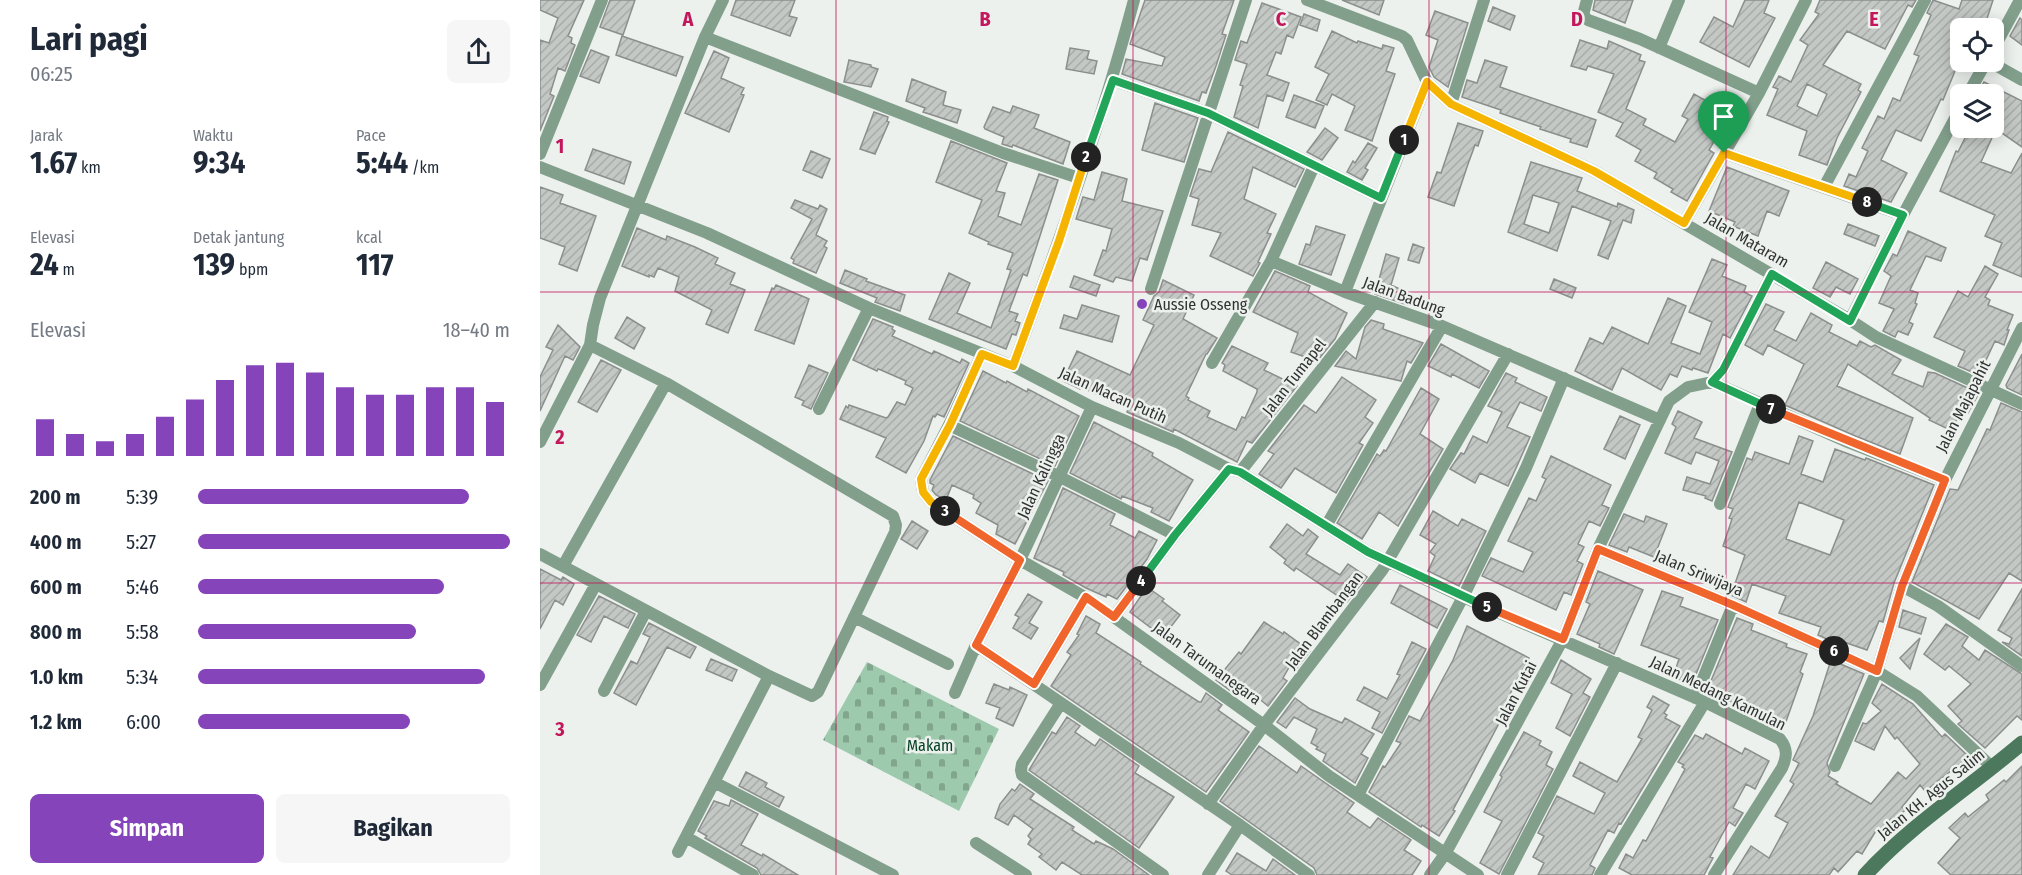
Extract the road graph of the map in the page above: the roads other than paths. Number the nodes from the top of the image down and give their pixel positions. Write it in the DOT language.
graph roads {
  1 [pos="602,0"];
  2 [pos="723,0"];
  3 [pos="1134,0"];
  4 [pos="1246,0"];
  5 [pos="1307,0"];
  6 [pos="1484,0"];
  7 [pos="1587,0"];
  8 [pos="1679,0"];
  9 [pos="1806,0"];
  10 [pos="1925,0"];
  11 [pos="2020,0"];
  12 [pos="1331,4"];
  13 [pos="2004,30"];
  14 [pos="705,37"];
  15 [pos="1659,48"];
  16 [pos="2004,70"];
  17 [pos="1113,80"];
  18 [pos="2022,80"];
  19 [pos="1427,82"];
  20 [pos="1759,93"];
  21 [pos="1451,104"];
  22 [pos="1208,113"];
  23 [pos="1950,128"];
  24 [pos="1724,153"];
  25 [pos="540,154"];
  26 [pos="1314,166"];
  27 [pos="540,167"];
  28 [pos="1079,178"];
  29 [pos="1824,186"];
  30 [pos="1381,198"];
  31 [pos="636,205"];
  32 [pos="1903,215"];
  33 [pos="1684,223"];
  34 [pos="1271,261"];
  35 [pos="1772,274"];
  36 [pos="1152,289"];
  37 [pos="1345,292"];
  38 [pos="1375,302"];
  39 [pos="869,308"];
  40 [pos="1850,321"];
  41 [pos="1442,326"];
  42 [pos="2022,328"];
  43 [pos="590,345"];
  44 [pos="982,354"];
  45 [pos="1508,354"];
  46 [pos="1212,363"];
  47 [pos="1013,366"];
  48 [pos="1563,378"];
  49 [pos="1712,382"];
  50 [pos="666,383"];
  51 [pos="1990,390"];
  52 [pos="1760,404"];
  53 [pos="2022,404"];
  54 [pos="1092,406"];
  55 [pos="819,409"];
  56 [pos="1660,420"];
  57 [pos="950,425"];
  58 [pos="540,442"];
  59 [pos="1234,470"];
  60 [pos="1058,476"];
  61 [pos="1945,480"];
  62 [pos="1720,504"];
  63 [pos="1326,526"];
  64 [pos="1175,535"];
  65 [pos="1598,549"];
  66 [pos="540,554"];
  67 [pos="1020,560"];
  68 [pos="1386,561"];
  69 [pos="563,566"];
  70 [pos="596,584"];
  71 [pos="1902,586"];
  72 [pos="1086,597"];
  73 [pos="1463,597"];
  74 [pos="1733,605"];
  75 [pos="646,611"];
  76 [pos="854,617"];
  77 [pos="1114,617"];
  78 [pos="1563,639"];
  79 [pos="976,645"];
  80 [pos="1617,663"];
  81 [pos="948,664"];
  82 [pos="2022,666"];
  83 [pos="1877,671"];
  84 [pos="769,676"];
  85 [pos="1034,684"];
  86 [pos="540,685"];
  87 [pos="604,692"];
  88 [pos="955,693"];
  89 [pos="1700,700"];
  90 [pos="1061,704"];
  91 [pos="1264,725"];
  92 [pos="2022,743"];
  93 [pos="1834,766"];
  94 [pos="1993,768"];
  95 [pos="714,782"];
  96 [pos="1358,795"];
  97 [pos="1208,804"];
  98 [pos="1240,825"];
  99 [pos="686,837"];
  100 [pos="976,843"];
  101 [pos="678,852"];
  102 [pos="1445,854"];
  103 [pos="753,875"];
  104 [pos="893,875"];
  105 [pos="1026,875"];
  106 [pos="1163,875"];
  107 [pos="1208,875"];
  108 [pos="1309,875"];
  109 [pos="1430,875"];
  110 [pos="1478,875"];
  111 [pos="1507,875"];
  112 [pos="1600,875"];
  113 [pos="1713,875"];
  114 [pos="1865,875"];
  1 -- 25 [label="street"];
  2 -- 14 [label="street"];
  3 -- 17 [label="street"];
  4 -- 22 [label="street"];
  5 -- 12 [label="street"];
  6 -- 21 [label="street"];
  7 -- 15 [label="street"];
  8 -- 15 [label="street"];
  9 -- 20 [label="street"];
  10 -- 29 [label="street"];
  11 -- 13 [label="street"];
  12 -- 19 [label="street"];
  14 -- 28 [label="street"];
  14 -- 31 [label="street"];
  15 -- 20 [label="street"];
  16 -- 18 [label="street"];
  17 -- 22 [label="street"];
  17 -- 28 [label="street"];
  19 -- 21 [label="street, Jalan Mataram"];
  19 -- 30 [label="street, Jalan Badung"];
  20 -- 24 [label="street"];
  21 -- 33 [label="street, Jalan Mataram"];
  22 -- 26 [label="street"];
  22 -- 36 [label="street"];
  23 -- 32 [label="street"];
  24 -- 29 [label="street"];
  24 -- 33 [label="street"];
  26 -- 30 [label="street"];
  26 -- 34 [label="street"];
  27 -- 31 [label="street, Jalan Macan Putih"];
  28 -- 47 [label="street"];
  29 -- 32 [label="street"];
  30 -- 37 [label="street, Jalan Badung"];
  31 -- 39 [label="street, Jalan Macan Putih"];
  31 -- 43 [label="street"];
  32 -- 40 [label="street"];
  33 -- 35 [label="street, Jalan Mataram"];
  34 -- 37 [label="street"];
  34 -- 46 [label="street"];
  35 -- 40 [label="street, Jalan Mataram"];
  35 -- 49 [label="street"];
  37 -- 38 [label="street, Jalan Badung"];
  38 -- 41 [label="street, Jalan Badung"];
  38 -- 59 [label="street, Jalan Tumapel"];
  39 -- 44 [label="street, Jalan Macan Putih"];
  39 -- 55 [label="street"];
  40 -- 51 [label="street, Jalan Mataram"];
  41 -- 45 [label="street, Jalan Badung"];
  41 -- 63 [label="street"];
  42 -- 51 [label="street, Jalan Majapahit"];
  43 -- 50 [label="street"];
  43 -- 58 [label="street"];
  44 -- 47 [label="street, Jalan Macan Putih"];
  44 -- 57 [label="street"];
  45 -- 48 [label="street, Jalan Badung"];
  45 -- 68 [label="street, Jalan Blambangan"];
  47 -- 54 [label="street, Jalan Macan Putih"];
  48 -- 56 [label="street, Jalan Badung"];
  48 -- 73 [label="street"];
  49 -- 52 [label="street"];
  49 -- 56 [label="street, Jalan Kutai"];
  50 -- 69 [label="street"];
  50 -- 76 [label="street"];
  51 -- 53 [label="street, Jalan Mataram"];
  51 -- 61 [label="street, Jalan Majapahit"];
  52 -- 61 [label="street"];
  52 -- 62 [label="street"];
  54 -- 59 [label="street, Jalan Macan Putih"];
  54 -- 60 [label="street, Jalan Kalingga"];
  56 -- 65 [label="street, Jalan Kutai"];
  57 -- 60 [label="street"];
  57 -- 67 [label="street, Jalan Tarumanegara"];
  59 -- 63 [label="street, Jalan Macan Putih"];
  59 -- 64 [label="street, Jalan Tumapel"];
  60 -- 64 [label="street"];
  60 -- 67 [label="street, Jalan Kalingga"];
  61 -- 71 [label="street, Jalan Majapahit"];
  63 -- 68 [label="street, Jalan Macan Putih"];
  64 -- 77 [label="street, Jalan Tumapel"];
  65 -- 74 [label="street, Jalan Sriwijaya"];
  65 -- 78 [label="street, Jalan Kutai"];
  66 -- 69 [label="street"];
  67 -- 72 [label="street, Jalan Tarumanegara"];
  67 -- 79 [label="street, Jalan Kalingga"];
  68 -- 73 [label="street, Jalan Macan Putih"];
  68 -- 91 [label="street, Jalan Blambangan"];
  69 -- 70 [label="street"];
  70 -- 75 [label="street"];
  70 -- 86 [label="street"];
  71 -- 82 [label="street"];
  71 -- 83 [label="street, Jalan Majapahit"];
  72 -- 77 [label="street, Jalan Tarumanegara"];
  72 -- 85 [label="street"];
  73 -- 78 [label="street, Jalan Macan Putih"];
  73 -- 96 [label="street"];
  74 -- 83 [label="street, Jalan Sriwijaya"];
  74 -- 89 [label="street"];
  75 -- 84 [label="street"];
  75 -- 87 [label="street"];
  76 -- 81 [label="street"];
  76 -- 84 [label="street"];
  77 -- 91 [label="street, Jalan Tarumanegara"];
  78 -- 80 [label="street, Jalan Medang Kamulan"];
  78 -- 102 [label="street, Jalan Kutai"];
  79 -- 85 [label="street"];
  79 -- 88 [label="street, Jalan Kalingga"];
  80 -- 89 [label="street, Jalan Medang Kamulan"];
  80 -- 111 [label="street"];
  83 -- 93 [label="street, Jalan Majapahit"];
  83 -- 94 [label="street, Jalan Sriwijaya"];
  84 -- 95 [label="street"];
  85 -- 90 [label="street"];
  89 -- 112 [label="street"];
  89 -- 113 [label="street, Jalan Medang Kamulan"];
  90 -- 97 [label="street"];
  90 -- 106 [label="street"];
  91 -- 96 [label="street, Jalan Tarumanegara"];
  91 -- 97 [label="street, Jalan Blambangan"];
  92 -- 94 [label="street, Jalan KH. Agus Salim"];
  94 -- 114 [label="street, Jalan KH. Agus Salim"];
  95 -- 99 [label="street"];
  95 -- 104 [label="street"];
  96 -- 102 [label="street, Jalan Tarumanegara"];
  97 -- 98 [label="street"];
  98 -- 107 [label="street"];
  98 -- 108 [label="street"];
  99 -- 101 [label="street"];
  99 -- 103 [label="street"];
  100 -- 105 [label="street"];
  102 -- 109 [label="street, Jalan Kutai"];
  102 -- 110 [label="street, Jalan Tarumanegara"];
}
